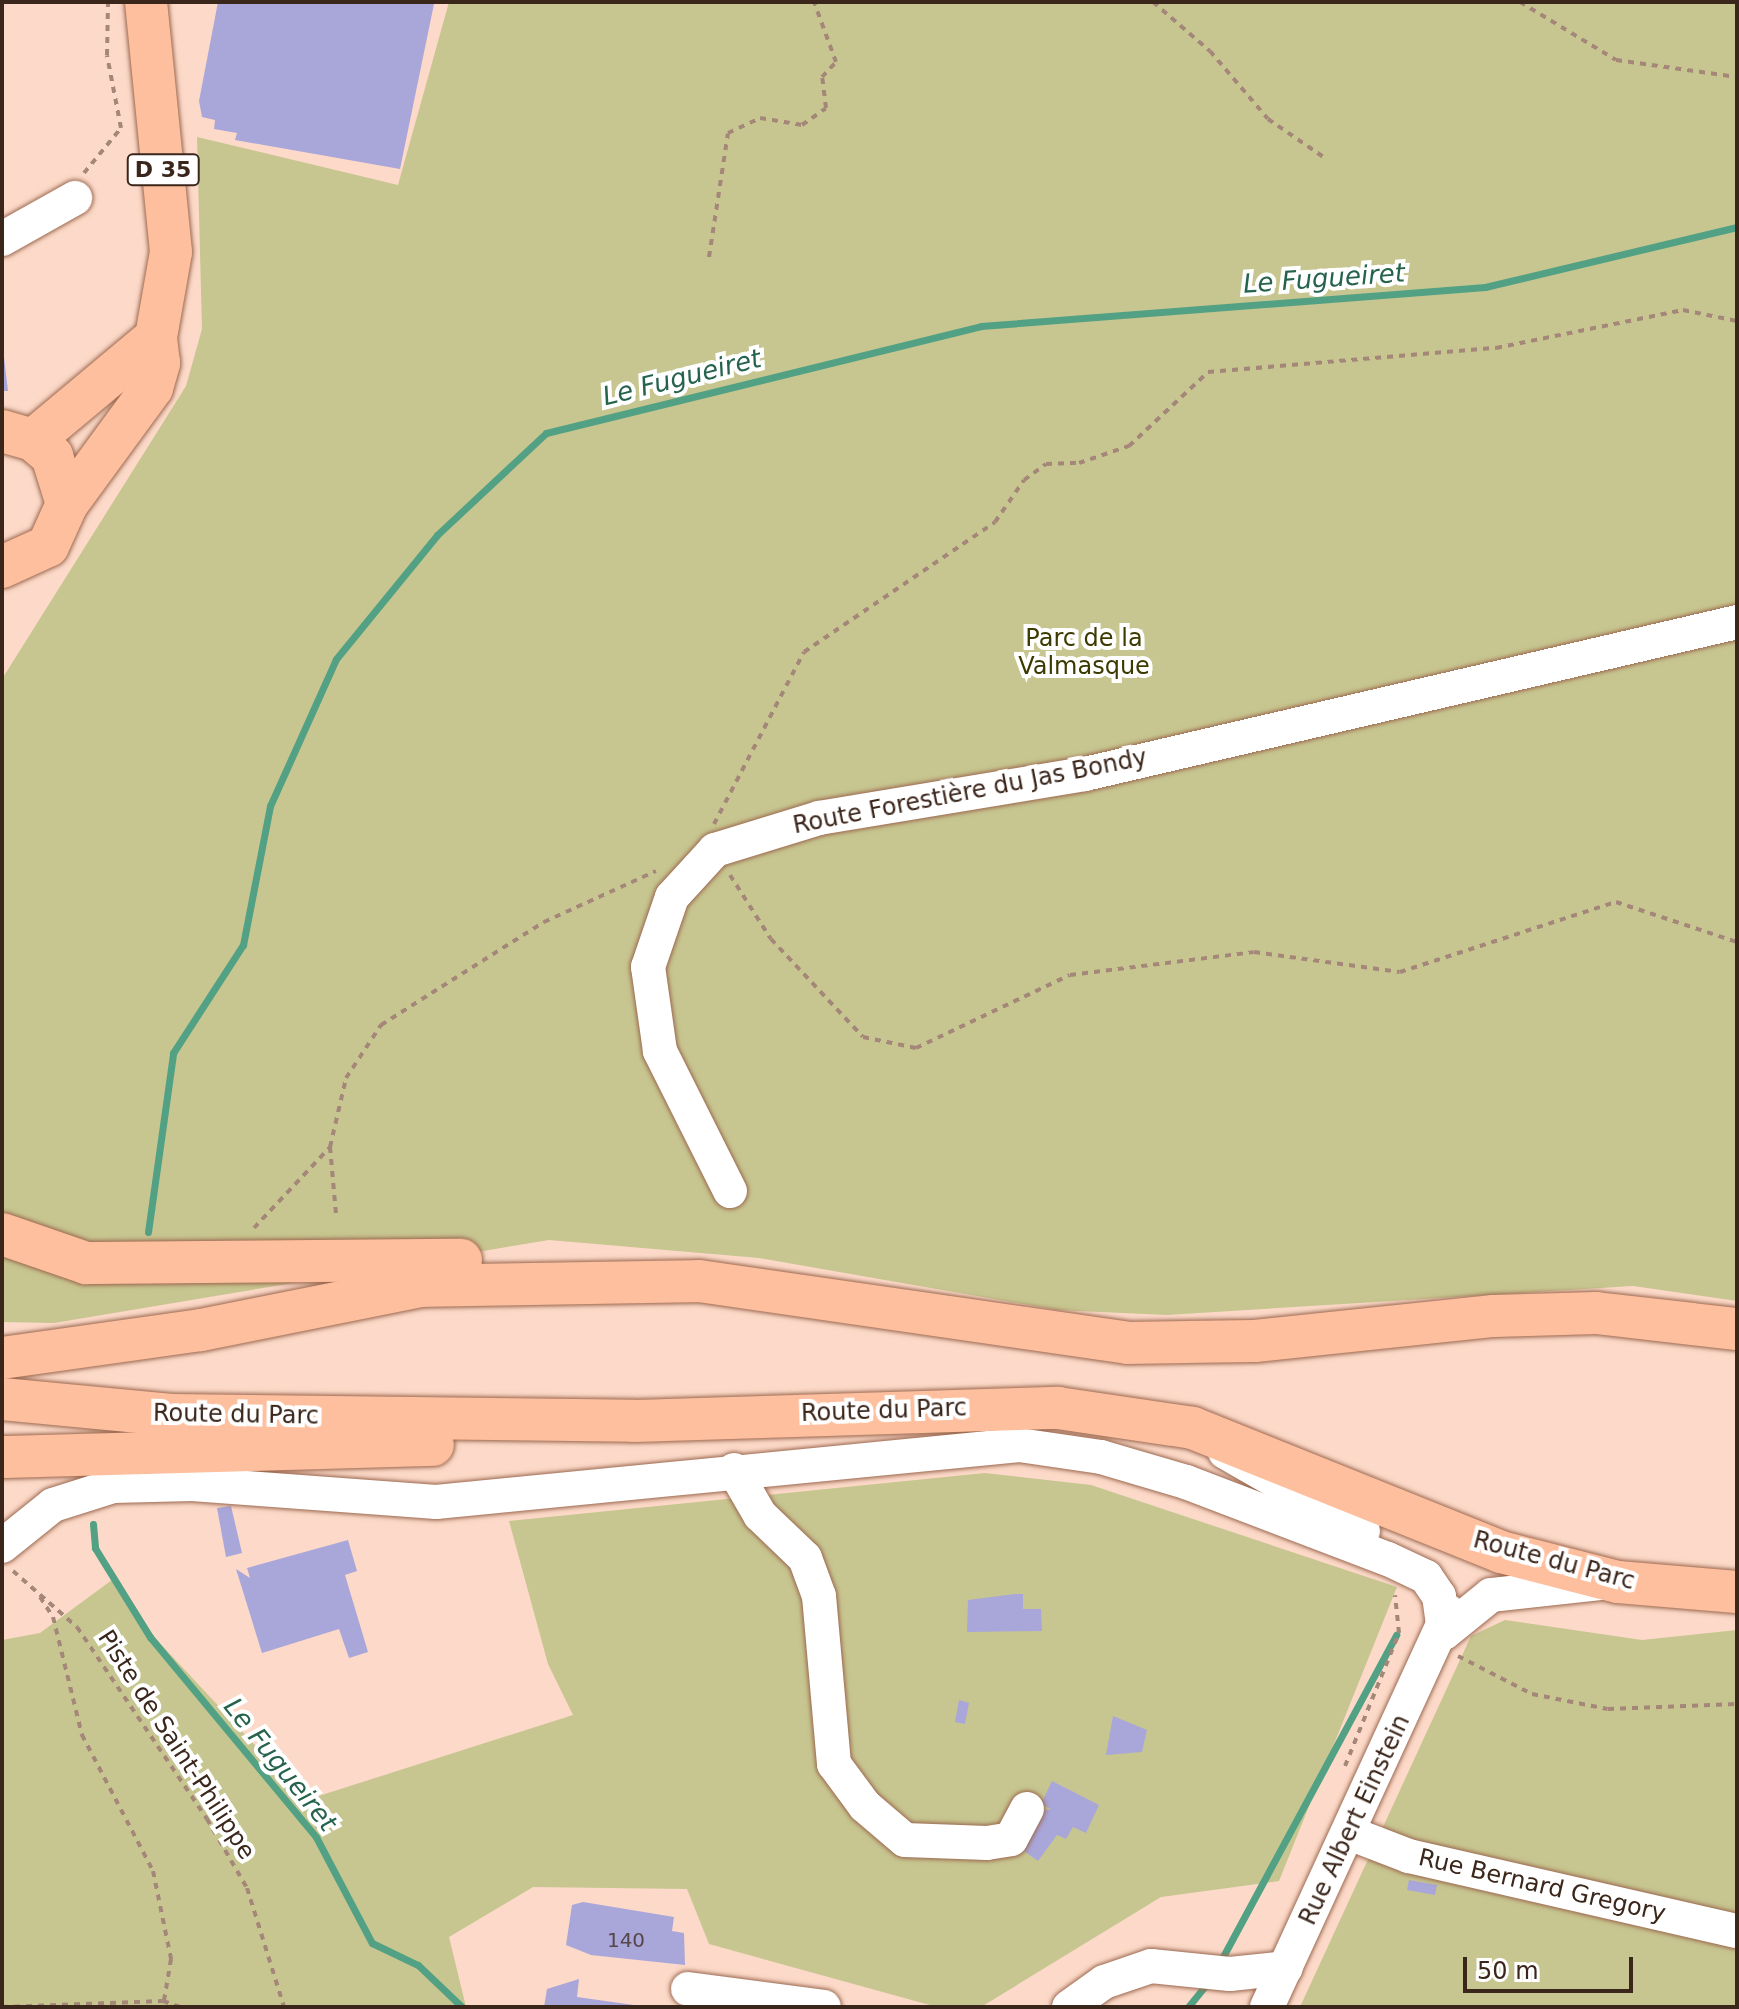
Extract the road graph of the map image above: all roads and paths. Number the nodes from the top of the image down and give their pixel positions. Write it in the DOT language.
graph roads {
  1 [pos="108,2"];
  2 [pos="146,2"];
  3 [pos="814,2"];
  4 [pos="1153,2"];
  5 [pos="1520,2"];
  6 [pos="1737,77"];
  7 [pos="1325,158"];
  8 [pos="77,188"];
  9 [pos="2,239"];
  10 [pos="709,257"];
  11 [pos="1737,321"];
  12 [pos="156,337"];
  13 [pos="18,435"];
  14 [pos="67,504"];
  15 [pos="20,561"];
  16 [pos="2,604"];
  17 [pos="1737,622"];
  18 [pos="715,850"];
  19 [pos="669,865"];
  20 [pos="1737,942"];
  21 [pos="330,1147"];
  22 [pos="730,1191"];
  23 [pos="336,1214"];
  24 [pos="254,1228"];
  25 [pos="2,1234"];
  26 [pos="459,1260"];
  27 [pos="903,1309"];
  28 [pos="1737,1329"];
  29 [pos="2,1335"];
  30 [pos="2,1358"];
  31 [pos="2,1399"];
  32 [pos="634,1421"];
  33 [pos="1193,1428"];
  34 [pos="2,1457"];
  35 [pos="734,1470"];
  36 [pos="12,1565"];
  37 [pos="1618,1582"];
  38 [pos="1737,1592"];
  39 [pos="1440,1639"];
  40 [pos="1737,1704"];
  41 [pos="1027,1809"];
  42 [pos="1349,1833"];
  43 [pos="1737,1931"];
  44 [pos="1286,1968"];
  45 [pos="1219,1970"];
  46 [pos="688,1989"];
  47 [pos="163,2004"];
  48 [pos="2,2007"];
  49 [pos="180,2007"];
  50 [pos="284,2007"];
  51 [pos="824,2007"];
  52 [pos="1069,2007"];
  53 [pos="1257,2007"];
  54 [pos="1267,2007"];
  1 -- 8 [label="path"];
  2 -- 12 [label="main road, D 35"];
  3 -- 10 [label="path"];
  4 -- 7 [label="path"];
  5 -- 6 [label="path"];
  8 -- 9 [label="street"];
  11 -- 18 [label="path"];
  12 -- 13 [label="main road"];
  12 -- 14 [label="main road, D 35"];
  13 -- 14 [label="main road"];
  14 -- 15 [label="main road"];
  15 -- 16 [label="main road"];
  17 -- 18 [label="street, Route Forestière du Jas Bondy"];
  18 -- 20 [label="path"];
  18 -- 22 [label="street"];
  19 -- 21 [label="path"];
  21 -- 23 [label="path"];
  21 -- 24 [label="path"];
  25 -- 26 [label="main road"];
  26 -- 27 [label="main road"];
  26 -- 29 [label="main road"];
  27 -- 28 [label="main road"];
  27 -- 30 [label="main road"];
  31 -- 32 [label="main road, Route du Parc"];
  32 -- 33 [label="main road, Route du Parc"];
  32 -- 34 [label="main road"];
  33 -- 37 [label="main road, Route du Parc"];
  33 -- 39 [label="street"];
  35 -- 36 [label="street, Route du Parc"];
  35 -- 39 [label="street, Route du Parc"];
  35 -- 41 [label="street"];
  36 -- 47 [label="path"];
  36 -- 50 [label="path, Piste de Saint-Philippe"];
  37 -- 38 [label="main road, Route du Parc"];
  37 -- 39 [label="street"];
  39 -- 40 [label="path"];
  39 -- 42 [label="street, Rue Albert Einstein"];
  42 -- 43 [label="street, Rue Bernard Gregory"];
  42 -- 44 [label="street, Rue Albert Einstein"];
  44 -- 45 [label="street"];
  44 -- 54 [label="street, Rue Albert Einstein"];
  45 -- 52 [label="street"];
  45 -- 53 [label="street"];
  46 -- 51 [label="street"];
  47 -- 48 [label="path"];
  47 -- 49 [label="path"];
}
